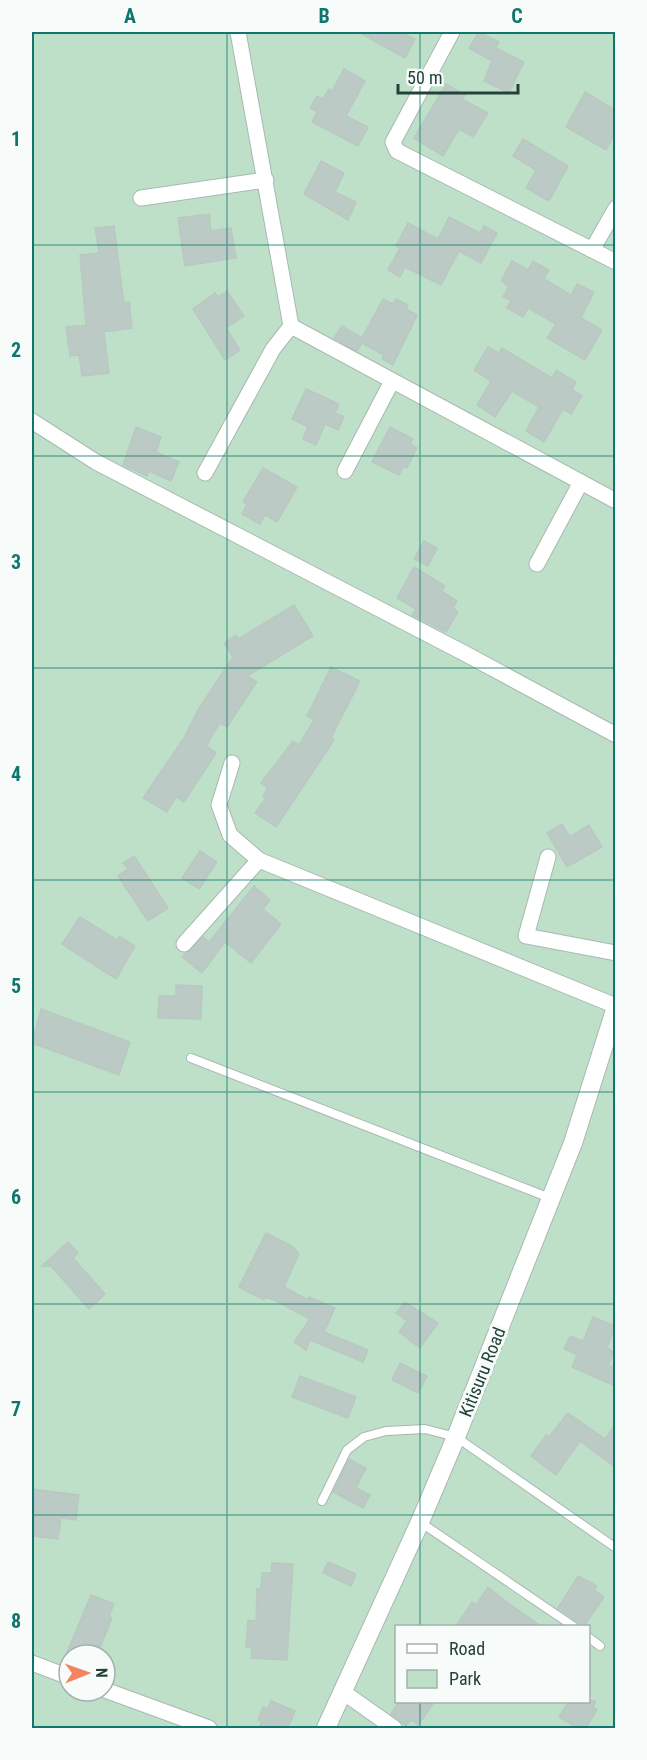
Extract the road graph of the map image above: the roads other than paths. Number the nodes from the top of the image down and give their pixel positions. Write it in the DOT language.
graph roads {
  1 [pos="238,32"];
  2 [pos="452,32"];
  3 [pos="266,180"];
  4 [pos="141,198"];
  5 [pos="615,208"];
  6 [pos="592,250"];
  7 [pos="615,262"];
  8 [pos="291,326"];
  9 [pos="392,381"];
  10 [pos="32,421"];
  11 [pos="345,471"];
  12 [pos="205,473"];
  13 [pos="581,482"];
  14 [pos="615,501"];
  15 [pos="537,564"];
  16 [pos="615,735"];
  17 [pos="232,763"];
  18 [pos="548,857"];
  19 [pos="259,861"];
  20 [pos="184,944"];
  21 [pos="615,953"];
  22 [pos="615,1006"];
  23 [pos="191,1058"];
  24 [pos="551,1198"];
  25 [pos="456,1437"];
  26 [pos="322,1501"];
  27 [pos="420,1522"];
  28 [pos="615,1548"];
  29 [pos="572,1625"];
  30 [pos="590,1638"];
  31 [pos="600,1646"];
  32 [pos="32,1663"];
  33 [pos="57,1672"];
  34 [pos="343,1692"];
  35 [pos="117,1694"];
  36 [pos="209,1728"];
  37 [pos="326,1728"];
  38 [pos="394,1728"];
  1 -- 3 [label="street"];
  2 -- 6 [label="street"];
  3 -- 4 [label="street"];
  3 -- 8 [label="street"];
  5 -- 6 [label="street"];
  6 -- 7 [label="street"];
  8 -- 9 [label="street"];
  8 -- 12 [label="street"];
  9 -- 11 [label="street"];
  9 -- 13 [label="street"];
  10 -- 16 [label="street"];
  13 -- 14 [label="street"];
  13 -- 15 [label="street"];
  17 -- 19 [label="street"];
  18 -- 21 [label="street"];
  19 -- 20 [label="street"];
  19 -- 22 [label="street"];
  22 -- 24 [label="street, Kitisuru Road"];
  23 -- 24 [label="lane"];
  24 -- 25 [label="street, Kitisuru Road"];
  25 -- 26 [label="lane"];
  25 -- 27 [label="street, Kitisuru Road"];
  25 -- 28 [label="lane"];
  27 -- 29 [label="lane"];
  27 -- 34 [label="street, Kitisuru Road"];
  30 -- 31 [label="lane"];
  32 -- 33 [label="street"];
  34 -- 37 [label="street, Kitisuru Road"];
  34 -- 38 [label="street"];
  35 -- 36 [label="street"];
}
